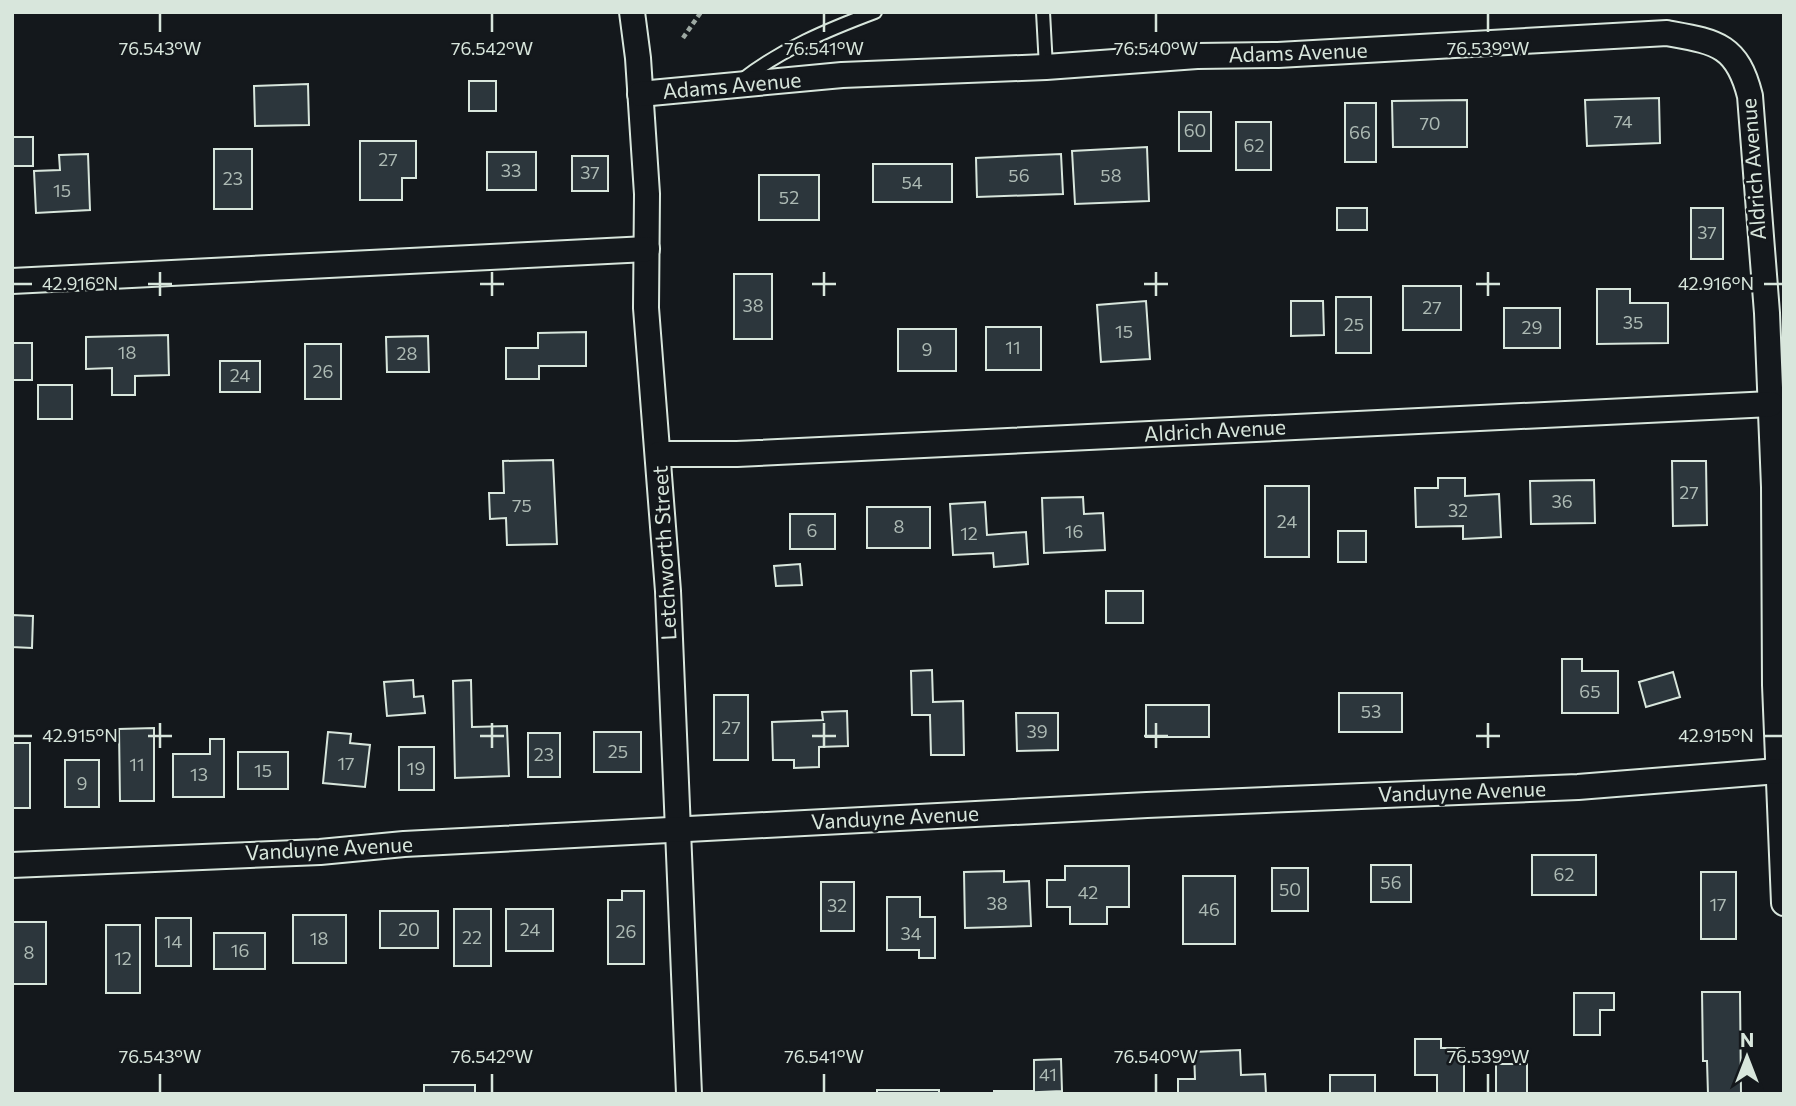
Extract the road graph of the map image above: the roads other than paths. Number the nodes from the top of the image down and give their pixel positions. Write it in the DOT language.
graph roads {
  1 [pos="632,12"];
  2 [pos="875,12"];
  3 [pos="1043,12"];
  4 [pos="1704,40"];
  5 [pos="1046,67"];
  6 [pos="734,86"];
  7 [pos="640,94"];
  8 [pos="646,249"];
  9 [pos="12,281"];
  10 [pos="1771,404"];
  11 [pos="659,454"];
  12 [pos="1778,771"];
  13 [pos="678,831"];
  14 [pos="12,865"];
  15 [pos="1784,903"];
  16 [pos="689,1094"];
  1 -- 7 [label="street, Letchworth Street"];
  2 -- 6 [label="lane"];
  3 -- 5 [label="lane"];
  4 -- 5 [label="street, Adams Avenue"];
  4 -- 10 [label="street, Aldrich Avenue"];
  5 -- 6 [label="street, Adams Avenue"];
  6 -- 7 [label="street, Adams Avenue"];
  7 -- 8 [label="street, Letchworth Street"];
  8 -- 9 [label="street"];
  8 -- 11 [label="street, Letchworth Street"];
  10 -- 11 [label="street, Aldrich Avenue"];
  10 -- 12 [label="street, Aldrich Avenue"];
  11 -- 13 [label="street, Letchworth Street"];
  12 -- 13 [label="street, Vanduyne Avenue"];
  12 -- 15 [label="street, Aldrich Avenue"];
  13 -- 14 [label="street, Vanduyne Avenue"];
  13 -- 16 [label="street, Letchworth Street"];
}
